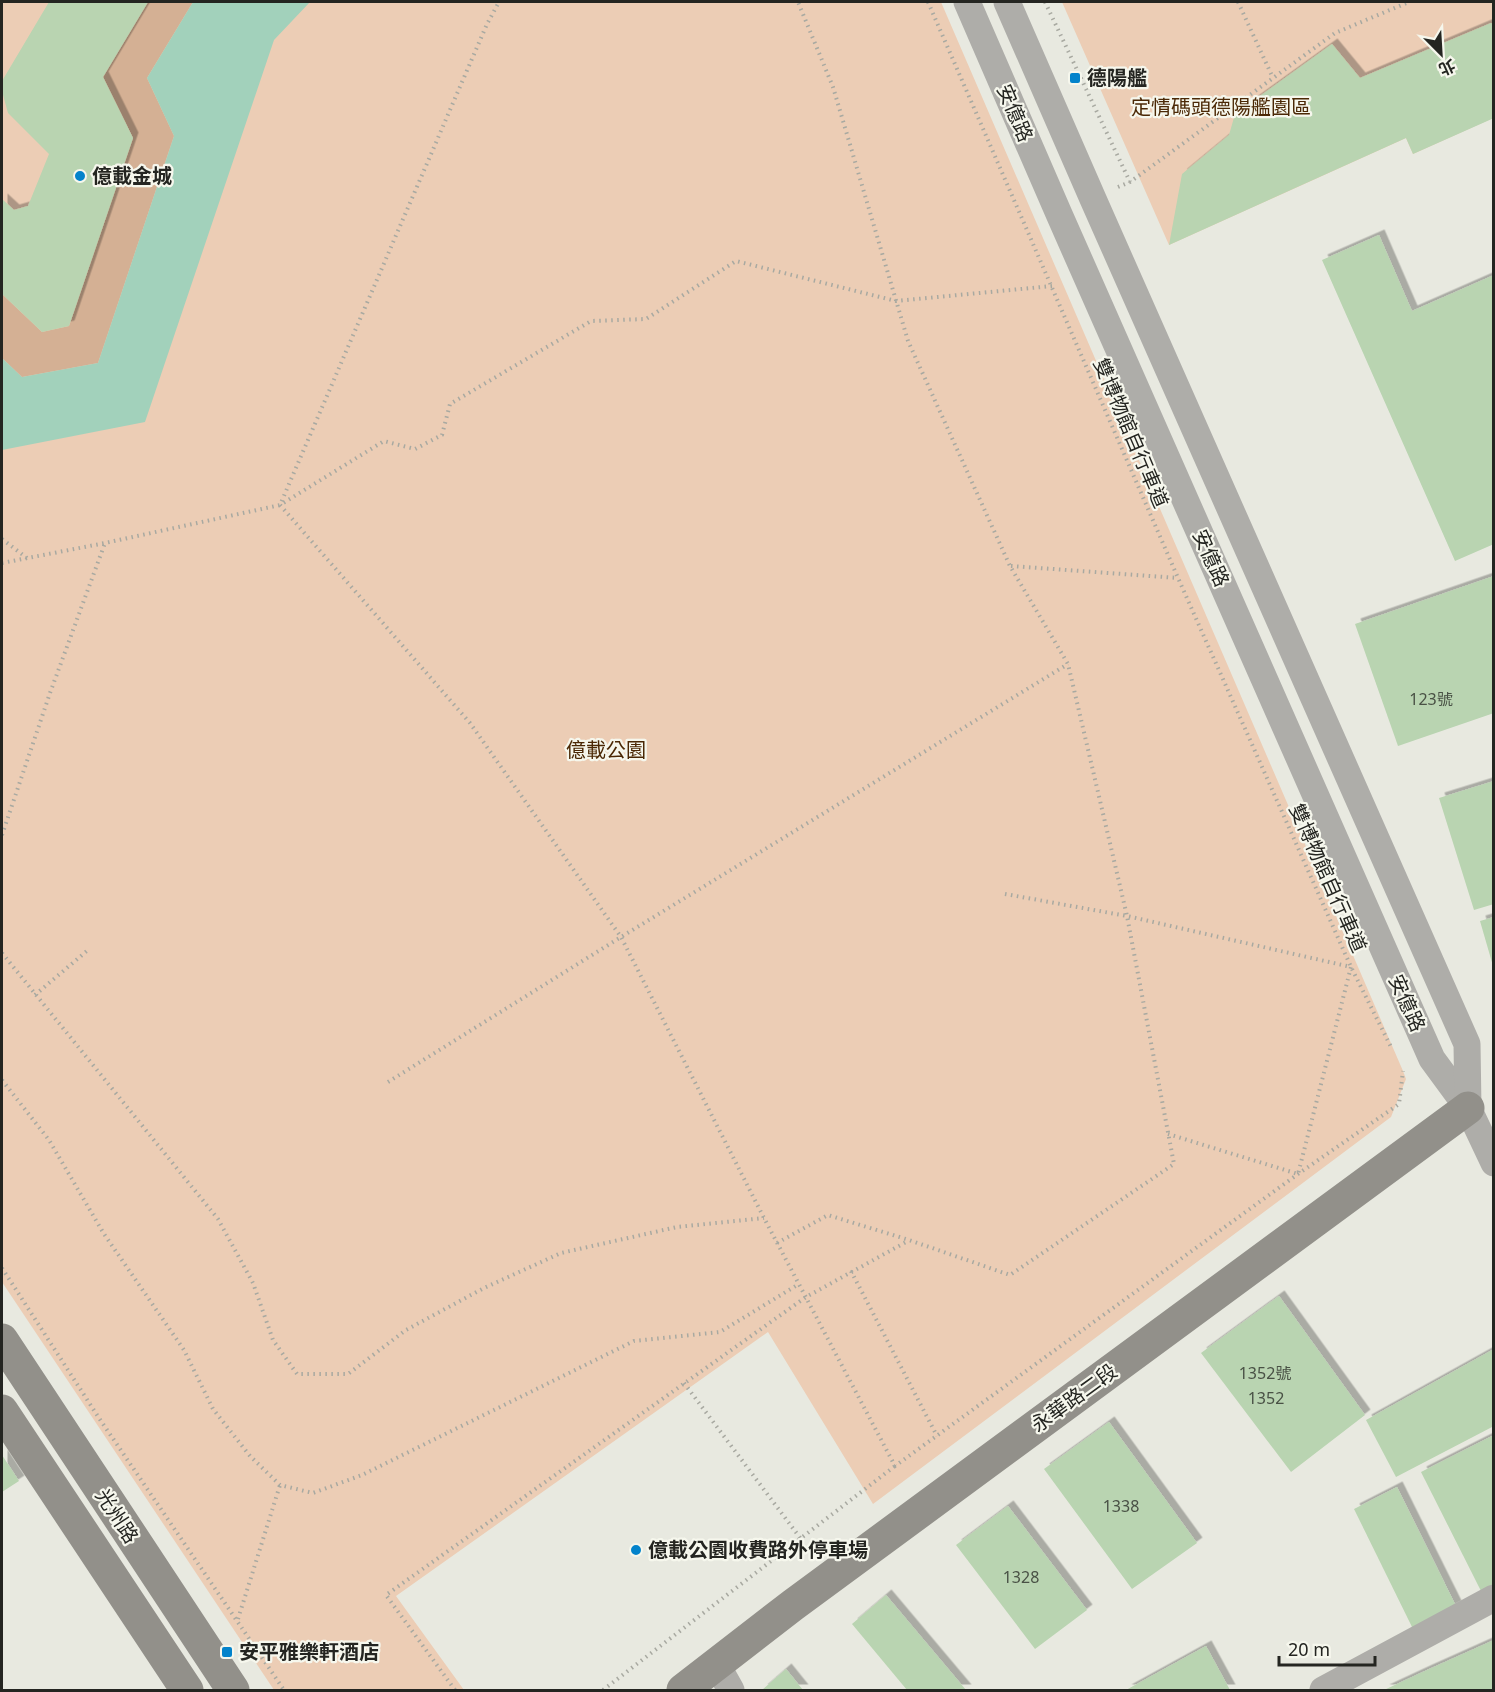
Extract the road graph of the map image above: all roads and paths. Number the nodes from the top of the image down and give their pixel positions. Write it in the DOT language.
graph roads {
  1 [pos="499,2"];
  2 [pos="798,2"];
  3 [pos="928,2"];
  4 [pos="967,2"];
  5 [pos="1007,2"];
  6 [pos="1045,2"];
  7 [pos="1238,2"];
  8 [pos="1410,2"];
  9 [pos="1273,78"];
  10 [pos="1130,182"];
  11 [pos="1092,199"];
  12 [pos="1052,286"];
  13 [pos="896,301"];
  14 [pos="280,505"];
  15 [pos="2,539"];
  16 [pos="105,543"];
  17 [pos="27,558"];
  18 [pos="2,563"];
  19 [pos="1010,566"];
  20 [pos="1178,578"];
  21 [pos="1068,664"];
  22 [pos="2,835"];
  23 [pos="1005,894"];
  24 [pos="1127,916"];
  25 [pos="621,937"];
  26 [pos="88,950"];
  27 [pos="2,953"];
  28 [pos="1351,966"];
  29 [pos="35,995"];
  30 [pos="1393,1051"];
  31 [pos="1398,1061"];
  32 [pos="2,1080"];
  33 [pos="388,1082"];
  34 [pos="1468,1108"];
  35 [pos="1168,1134"];
  36 [pos="1494,1163"];
  37 [pos="1298,1174"];
  38 [pos="764,1218"];
  39 [pos="909,1240"];
  40 [pos="777,1243"];
  41 [pos="2,1268"];
  42 [pos="851,1271"];
  43 [pos="799,1284"];
  44 [pos="806,1297"];
  45 [pos="2,1341"];
  46 [pos="684,1383"];
  47 [pos="2,1411"];
  48 [pos="937,1436"];
  49 [pos="895,1466"];
  50 [pos="280,1485"];
  51 [pos="801,1539"];
  52 [pos="1494,1598"];
  53 [pos="237,1620"];
  54 [pos="213,1662"];
  55 [pos="724,1678"];
  56 [pos="178,1687"];
  57 [pos="233,1690"];
  58 [pos="284,1690"];
  59 [pos="455,1690"];
  60 [pos="603,1690"];
  61 [pos="683,1690"];
  62 [pos="1323,1690"];
  1 -- 14 [label="path"];
  2 -- 13 [label="path"];
  3 -- 12 [label="path, 雙博物館自行車道"];
  4 -- 34 [label="street, 安億路"];
  5 -- 11 [label="street, 安億路"];
  6 -- 10 [label="path"];
  7 -- 9 [label="path"];
  8 -- 9 [label="path"];
  9 -- 10 [label="path"];
  10 -- 11 [label="path"];
  11 -- 34 [label="street, 安億路"];
  12 -- 13 [label="path"];
  12 -- 20 [label="path, 雙博物館自行車道"];
  13 -- 14 [label="path"];
  13 -- 19 [label="path"];
  14 -- 16 [label="path"];
  14 -- 25 [label="path"];
  15 -- 17 [label="path"];
  16 -- 17 [label="path"];
  16 -- 22 [label="path"];
  17 -- 18 [label="path"];
  19 -- 20 [label="path"];
  19 -- 21 [label="path"];
  20 -- 28 [label="path, 雙博物館自行車道"];
  21 -- 24 [label="path"];
  21 -- 25 [label="path"];
  23 -- 24 [label="path"];
  24 -- 28 [label="path"];
  24 -- 35 [label="path"];
  25 -- 33 [label="path"];
  25 -- 38 [label="path"];
  26 -- 29 [label="path"];
  27 -- 29 [label="path"];
  28 -- 30 [label="path, 雙博物館自行車道"];
  28 -- 37 [label="path"];
  29 -- 38 [label="path"];
  31 -- 37 [label="path"];
  32 -- 50 [label="path"];
  34 -- 36 [label="street, 安億路"];
  34 -- 55 [label="street, 永華路二段"];
  35 -- 37 [label="path"];
  35 -- 39 [label="path"];
  37 -- 48 [label="path"];
  38 -- 40 [label="path"];
  39 -- 40 [label="path"];
  39 -- 42 [label="path"];
  40 -- 43 [label="path"];
  41 -- 53 [label="path"];
  42 -- 44 [label="path"];
  42 -- 48 [label="path"];
  43 -- 44 [label="path"];
  43 -- 50 [label="path"];
  44 -- 46 [label="path"];
  44 -- 49 [label="path"];
  45 -- 54 [label="street, 光州路"];
  46 -- 51 [label="path"];
  46 -- 59 [label="path"];
  47 -- 56 [label="street, 光州路"];
  48 -- 49 [label="path"];
  49 -- 51 [label="path"];
  50 -- 53 [label="path"];
  51 -- 60 [label="path"];
  52 -- 62 [label="street"];
  53 -- 58 [label="path"];
  54 -- 56 [label="street"];
  54 -- 57 [label="street, 光州路"];
  55 -- 61 [label="street, 永華路二段"];
}
